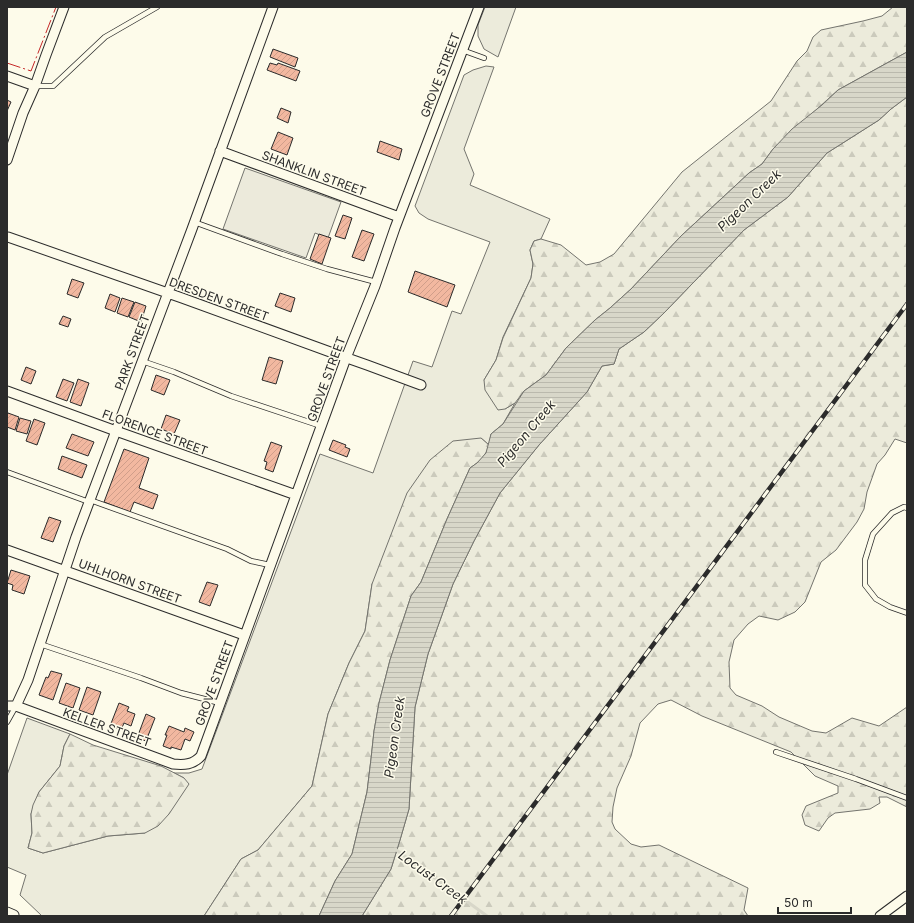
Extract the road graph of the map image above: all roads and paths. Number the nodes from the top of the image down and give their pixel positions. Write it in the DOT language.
graph roads {
  1 [pos="64,7"];
  2 [pos="157,7"];
  3 [pos="273,7"];
  4 [pos="479,7"];
  5 [pos="462,50"];
  6 [pos="484,58"];
  7 [pos="7,76"];
  8 [pos="35,86"];
  9 [pos="220,150"];
  10 [pos="7,160"];
  11 [pos="399,217"];
  12 [pos="194,222"];
  13 [pos="8,237"];
  14 [pos="376,282"];
  15 [pos="167,293"];
  16 [pos="346,358"];
  17 [pos="142,361"];
  18 [pos="421,385"];
  19 [pos="7,391"];
  20 [pos="321,426"];
  21 [pos="116,431"];
  22 [pos="7,472"];
  23 [pos="296,495"];
  24 [pos="90,501"];
  25 [pos="907,508"];
  26 [pos="7,550"];
  27 [pos="270,564"];
  28 [pos="65,571"];
  29 [pos="907,613"];
  30 [pos="244,635"];
  31 [pos="40,644"];
  32 [pos="220,703"];
  33 [pos="11,706"];
  34 [pos="7,722"];
  35 [pos="776,752"];
  36 [pos="198,759"];
  37 [pos="907,798"];
  38 [pos="907,896"];
  39 [pos="880,916"];
  1 -- 8 [label="street"];
  2 -- 8 [label="lane"];
  3 -- 9 [label="street, PARK STREET"];
  4 -- 5 [label="street, GROVE STREET"];
  5 -- 6 [label="lane"];
  5 -- 11 [label="street, GROVE STREET"];
  7 -- 8 [label="street"];
  8 -- 10 [label="street"];
  9 -- 11 [label="street, SHANKLIN STREET"];
  9 -- 12 [label="street, PARK STREET"];
  11 -- 14 [label="street, GROVE STREET"];
  12 -- 14 [label="lane"];
  12 -- 15 [label="street, PARK STREET"];
  13 -- 15 [label="street, DRESDEN STREET"];
  14 -- 16 [label="street, GROVE STREET"];
  15 -- 16 [label="street, DRESDEN STREET"];
  15 -- 17 [label="street, PARK STREET"];
  16 -- 18 [label="street, DRESDEN STREET"];
  16 -- 20 [label="street, GROVE STREET"];
  17 -- 20 [label="lane"];
  17 -- 21 [label="street, PARK STREET"];
  19 -- 21 [label="street, FLORENCE STREET"];
  20 -- 23 [label="street, GROVE STREET"];
  21 -- 23 [label="street, FLORENCE STREET"];
  21 -- 24 [label="street, PARK STREET"];
  22 -- 24 [label="lane"];
  23 -- 27 [label="street, GROVE STREET"];
  24 -- 27 [label="lane"];
  24 -- 28 [label="street, PARK STREET"];
  25 -- 29 [label="lane"];
  26 -- 28 [label="street, UHLHORN STREET"];
  27 -- 30 [label="street, GROVE STREET"];
  28 -- 30 [label="street, UHLHORN STREET"];
  28 -- 31 [label="street, PARK STREET"];
  30 -- 32 [label="street, GROVE STREET"];
  31 -- 32 [label="lane"];
  31 -- 33 [label="street, PARK STREET"];
  32 -- 36 [label="street, GROVE STREET"];
  33 -- 34 [label="lane"];
  33 -- 36 [label="street, KELLER STREET"];
  35 -- 37 [label="lane"];
  38 -- 39 [label="street"];
}
